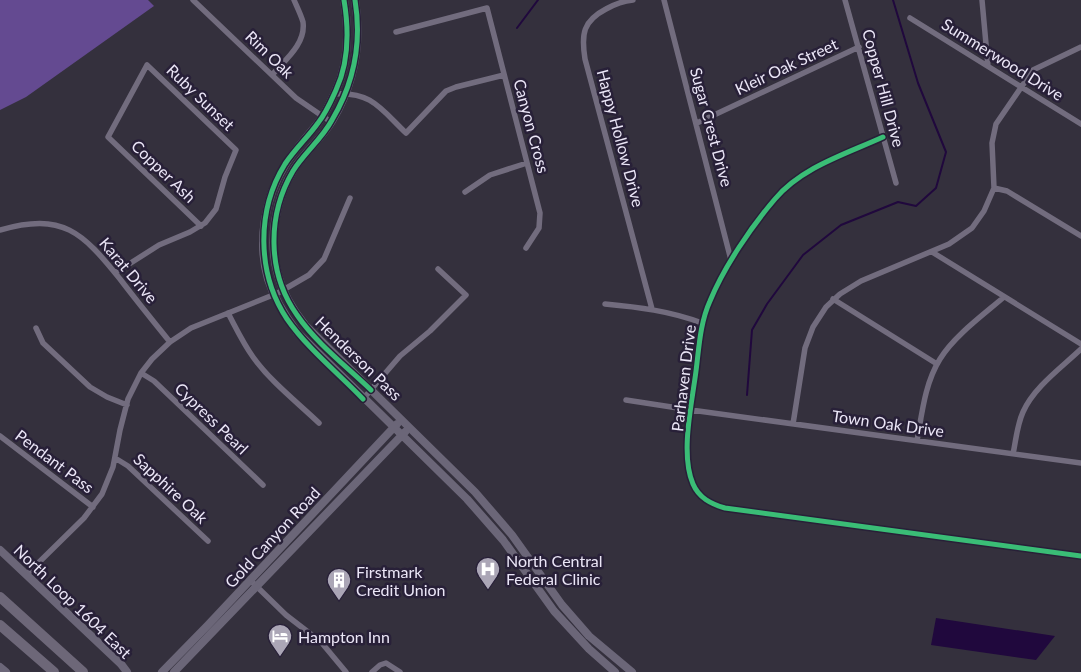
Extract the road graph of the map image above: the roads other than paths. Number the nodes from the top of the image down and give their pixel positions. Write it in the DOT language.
graph roads {
  1 [pos="193,0"];
  2 [pos="294,0"];
  3 [pos="344,0"];
  4 [pos="355,0"];
  5 [pos="633,0"];
  6 [pos="664,0"];
  7 [pos="845,0"];
  8 [pos="982,0"];
  9 [pos="910,18"];
  10 [pos="396,32"];
  11 [pos="859,47"];
  12 [pos="1081,47"];
  13 [pos="147,64"];
  14 [pos="988,66"];
  15 [pos="272,74"];
  16 [pos="504,74"];
  17 [pos="1022,87"];
  18 [pos="346,93"];
  19 [pos="334,94"];
  20 [pos="323,116"];
  21 [pos="331,122"];
  22 [pos="697,123"];
  23 [pos="1081,124"];
  24 [pos="883,138"];
  25 [pos="528,163"];
  26 [pos="896,183"];
  27 [pos="994,188"];
  28 [pos="465,192"];
  29 [pos="350,198"];
  30 [pos="201,226"];
  31 [pos="0,230"];
  32 [pos="1081,236"];
  33 [pos="526,248"];
  34 [pos="932,252"];
  35 [pos="732,260"];
  36 [pos="438,269"];
  37 [pos="115,273"];
  38 [pos="283,289"];
  39 [pos="274,294"];
  40 [pos="1004,296"];
  41 [pos="833,300"];
  42 [pos="605,304"];
  43 [pos="652,309"];
  44 [pos="228,313"];
  45 [pos="702,323"];
  46 [pos="36,328"];
  47 [pos="170,342"];
  48 [pos="1081,344"];
  49 [pos="1081,349"];
  50 [pos="937,364"];
  51 [pos="141,372"];
  52 [pos="371,390"];
  53 [pos="363,399"];
  54 [pos="626,400"];
  55 [pos="126,405"];
  56 [pos="690,410"];
  57 [pos="402,419"];
  58 [pos="319,423"];
  59 [pos="793,424"];
  60 [pos="394,428"];
  61 [pos="410,428"];
  62 [pos="402,435"];
  63 [pos="0,436"];
  64 [pos="917,441"];
  65 [pos="1013,454"];
  66 [pos="115,458"];
  67 [pos="1081,464"];
  68 [pos="263,484"];
  69 [pos="93,507"];
  70 [pos="208,541"];
  71 [pos="0,550"];
  72 [pos="1081,556"];
  73 [pos="26,575"];
  74 [pos="253,583"];
  75 [pos="0,597"];
  76 [pos="0,625"];
  77 [pos="0,667"];
  78 [pos="6,672"];
  79 [pos="54,672"];
  80 [pos="82,672"];
  81 [pos="127,672"];
  82 [pos="162,672"];
  83 [pos="174,672"];
  84 [pos="346,672"];
  85 [pos="372,672"];
  86 [pos="400,672"];
  87 [pos="615,672"];
  88 [pos="632,672"];
  1 -- 15 [label="street, Rim Oak"];
  2 -- 15 [label="street"];
  3 -- 19 [label="street, Henderson Pass"];
  4 -- 18 [label="street, Henderson Pass"];
  5 -- 43 [label="street, Happy Hollow Drive"];
  6 -- 22 [label="street, Sugar Crest Drive"];
  7 -- 11 [label="street, Copper Hill Drive"];
  8 -- 14 [label="street"];
  9 -- 14 [label="street, Summerwood Drive"];
  10 -- 16 [label="street, Canyon Cross"];
  11 -- 22 [label="street, Kleir Oak Street"];
  11 -- 24 [label="street, Copper Hill Drive"];
  12 -- 17 [label="street"];
  13 -- 30 [label="street, Ruby Sunset"];
  13 -- 30 [label="street, Copper Ash"];
  14 -- 17 [label="street, Summerwood Drive"];
  15 -- 20 [label="street, Rim Oak"];
  16 -- 18 [label="street"];
  16 -- 25 [label="street, Canyon Cross"];
  17 -- 23 [label="street, Summerwood Drive"];
  17 -- 27 [label="street"];
  18 -- 19 [label="street"];
  18 -- 21 [label="street, Henderson Pass"];
  19 -- 20 [label="street, Henderson Pass"];
  20 -- 21 [label="street, Rim Oak"];
  20 -- 39 [label="street, Henderson Pass"];
  21 -- 38 [label="street, Henderson Pass"];
  22 -- 35 [label="street, Sugar Crest Drive"];
  24 -- 26 [label="street, Copper Hill Drive"];
  24 -- 35 [label="street, Parhaven Drive"];
  25 -- 28 [label="street"];
  25 -- 33 [label="street, Canyon Cross"];
  27 -- 32 [label="street"];
  27 -- 34 [label="street"];
  29 -- 38 [label="street"];
  30 -- 37 [label="street"];
  31 -- 37 [label="street, Karat Drive"];
  34 -- 40 [label="street"];
  34 -- 41 [label="street"];
  35 -- 45 [label="street, Parhaven Drive"];
  36 -- 52 [label="street"];
  37 -- 47 [label="street, Karat Drive"];
  38 -- 39 [label="street"];
  38 -- 52 [label="street, Henderson Pass"];
  39 -- 44 [label="street"];
  39 -- 53 [label="street, Henderson Pass"];
  40 -- 48 [label="street"];
  40 -- 50 [label="street"];
  41 -- 50 [label="street"];
  41 -- 59 [label="street"];
  42 -- 43 [label="street"];
  43 -- 45 [label="street"];
  44 -- 47 [label="street"];
  44 -- 58 [label="street"];
  45 -- 56 [label="street, Parhaven Drive"];
  46 -- 55 [label="street"];
  47 -- 51 [label="street"];
  49 -- 65 [label="street"];
  50 -- 64 [label="street"];
  51 -- 55 [label="street"];
  51 -- 68 [label="street, Cypress Pearl"];
  52 -- 53 [label="street"];
  52 -- 57 [label="street, Henderson Pass"];
  53 -- 60 [label="street, Henderson Pass"];
  54 -- 56 [label="street, Town Oak Drive"];
  55 -- 66 [label="street"];
  56 -- 59 [label="street, Town Oak Drive"];
  56 -- 72 [label="street, Parhaven Drive"];
  57 -- 60 [label="street, Gold Canyon Road"];
  57 -- 61 [label="street, Henderson Pass"];
  59 -- 64 [label="street, Town Oak Drive"];
  60 -- 62 [label="street, Henderson Pass"];
  60 -- 74 [label="street, Gold Canyon Road"];
  61 -- 62 [label="street, Gold Canyon Road"];
  61 -- 88 [label="street, Henderson Pass"];
  62 -- 74 [label="street, Gold Canyon Road"];
  62 -- 87 [label="street, Henderson Pass"];
  63 -- 69 [label="street, Pendant Pass"];
  64 -- 65 [label="street, Town Oak Drive"];
  65 -- 67 [label="street, Town Oak Drive"];
  66 -- 69 [label="street"];
  66 -- 70 [label="street, Sapphire Oak"];
  69 -- 73 [label="street"];
  71 -- 73 [label="street, North Loop 1604 East"];
  73 -- 81 [label="street, North Loop 1604 East"];
  74 -- 82 [label="street, Gold Canyon Road"];
  74 -- 83 [label="street, Gold Canyon Road"];
  74 -- 84 [label="street"];
  75 -- 80 [label="highway"];
  76 -- 79 [label="highway"];
  77 -- 78 [label="street"];
  85 -- 86 [label="street"];
}
